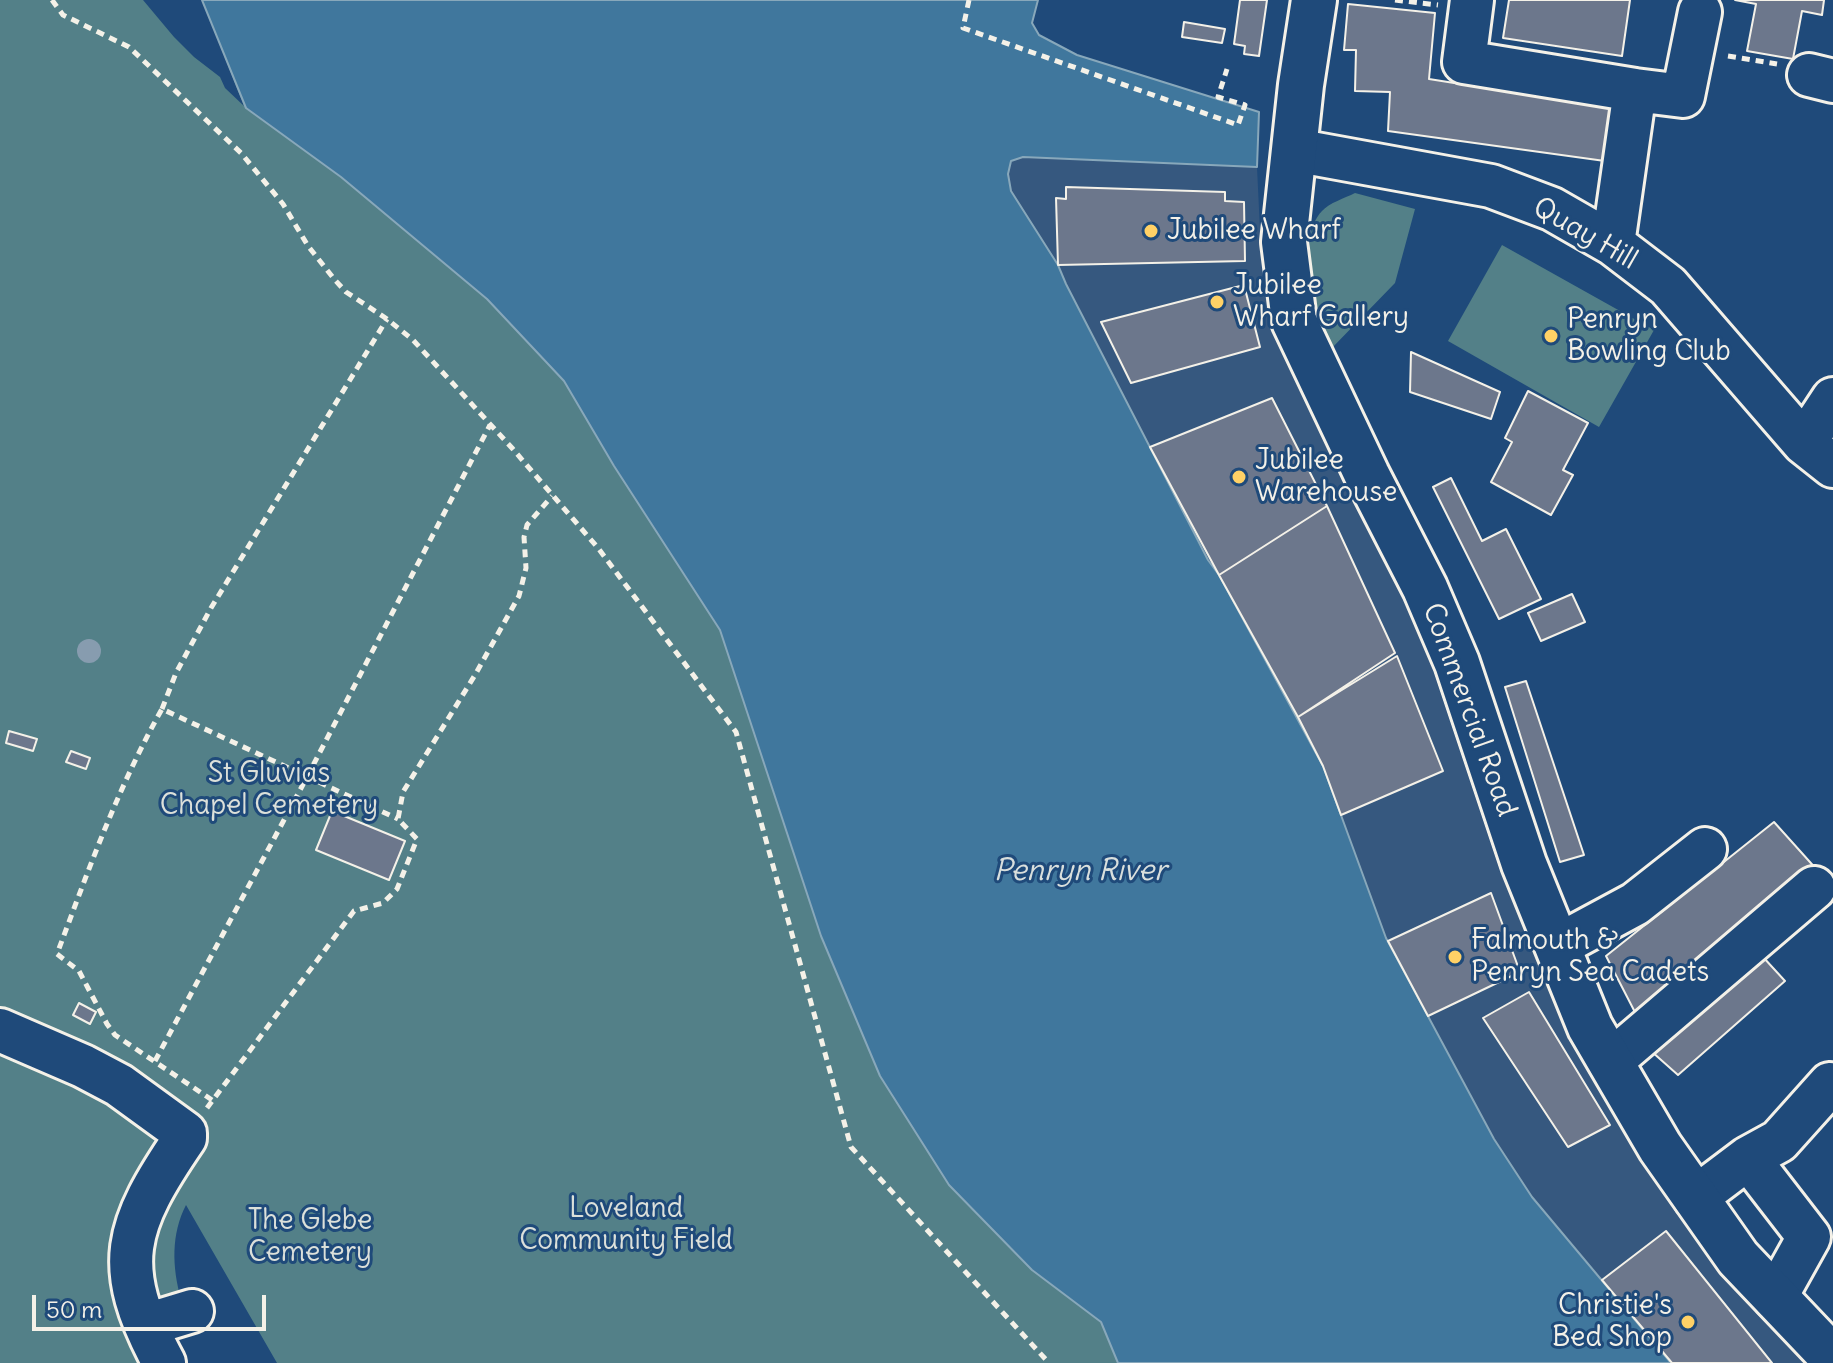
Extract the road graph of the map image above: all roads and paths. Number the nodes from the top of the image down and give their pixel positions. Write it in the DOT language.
graph roads {
  1 [pos="52,0"];
  2 [pos="969,0"];
  3 [pos="1314,0"];
  4 [pos="1472,0"];
  5 [pos="1696,31"];
  6 [pos="1227,69"];
  7 [pos="1821,78"];
  8 [pos="1635,90"];
  9 [pos="1294,150"];
  10 [pos="1613,244"];
  11 [pos="387,319"];
  12 [pos="1833,399"];
  13 [pos="490,424"];
  14 [pos="1818,454"];
  15 [pos="552,496"];
  16 [pos="162,709"];
  17 [pos="307,777"];
  18 [pos="398,819"];
  19 [pos="1705,849"];
  20 [pos="1814,888"];
  21 [pos="1557,946"];
  22 [pos="0,998"];
  23 [pos="0,1030"];
  24 [pos="48,1050"];
  25 [pos="155,1061"];
  26 [pos="1610,1062"];
  27 [pos="1833,1087"];
  28 [pos="212,1100"];
  29 [pos="185,1138"];
  30 [pos="1748,1158"];
  31 [pos="1695,1198"];
  32 [pos="1833,1241"];
  33 [pos="1780,1304"];
  34 [pos="192,1311"];
  35 [pos="146,1325"];
  36 [pos="1833,1358"];
  37 [pos="164,1363"];
  38 [pos="1049,1363"];
  1 -- 11 [label="path"];
  2 -- 6 [label="path"];
  3 -- 9 [label="main road, Commercial Road"];
  4 -- 8 [label="street"];
  5 -- 7 [label="path"];
  5 -- 8 [label="street"];
  8 -- 10 [label="street"];
  9 -- 10 [label="street, Quay Hill"];
  9 -- 21 [label="main road, Commercial Road"];
  10 -- 14 [label="street, Quay Hill"];
  11 -- 13 [label="path"];
  11 -- 16 [label="path"];
  12 -- 14 [label="street"];
  13 -- 15 [label="path"];
  13 -- 17 [label="path"];
  15 -- 18 [label="path"];
  15 -- 38 [label="path"];
  16 -- 17 [label="path"];
  16 -- 25 [label="path"];
  17 -- 18 [label="path"];
  17 -- 25 [label="path"];
  18 -- 28 [label="path"];
  19 -- 21 [label="street"];
  20 -- 26 [label="street"];
  21 -- 26 [label="main road, Commercial Road"];
  22 -- 24 [label="street"];
  23 -- 24 [label="street"];
  24 -- 29 [label="street"];
  25 -- 28 [label="path"];
  26 -- 31 [label="main road, Commercial Road"];
  27 -- 30 [label="street"];
  28 -- 29 [label="path"];
  29 -- 35 [label="street"];
  30 -- 31 [label="street"];
  30 -- 33 [label="street"];
  31 -- 33 [label="main road, Commercial Road"];
  32 -- 33 [label="street"];
  33 -- 36 [label="main road, Commercial Road"];
  34 -- 35 [label="street"];
  35 -- 37 [label="street"];
}
